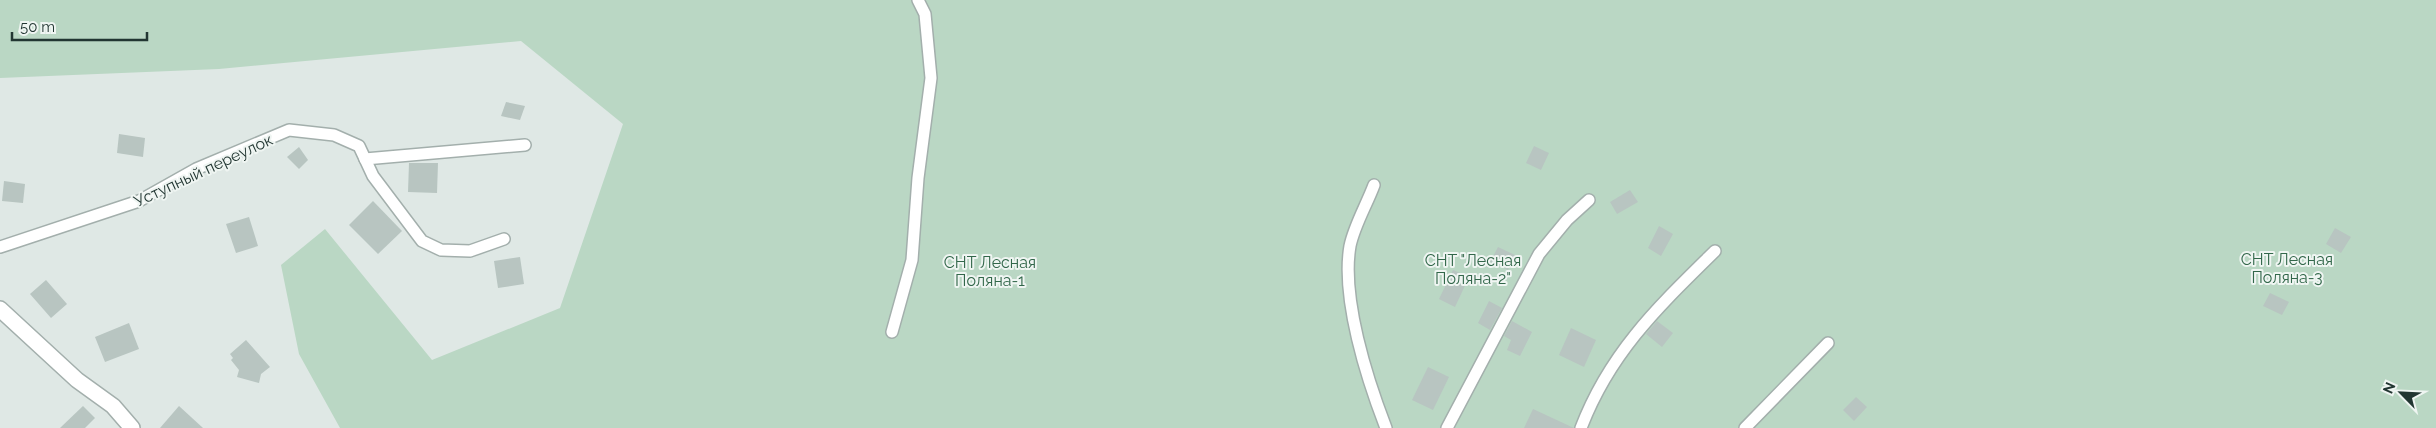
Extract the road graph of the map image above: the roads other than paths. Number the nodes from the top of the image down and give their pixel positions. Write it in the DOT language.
graph roads {
  1 [pos="918,0"];
  2 [pos="525,145"];
  3 [pos="365,159"];
  4 [pos="1374,185"];
  5 [pos="1589,200"];
  6 [pos="504,239"];
  7 [pos="0,247"];
  8 [pos="1715,251"];
  9 [pos="0,309"];
  10 [pos="892,332"];
  11 [pos="1828,343"];
  12 [pos="132,428"];
  13 [pos="1386,428"];
  14 [pos="1447,428"];
  15 [pos="1581,428"];
  16 [pos="1745,428"];
  1 -- 10 [label="lane"];
  2 -- 3 [label="lane"];
  3 -- 6 [label="lane, Уступный переулок"];
  3 -- 7 [label="lane, Уступный переулок"];
  4 -- 13 [label="lane"];
  5 -- 14 [label="lane"];
  8 -- 15 [label="lane"];
  9 -- 12 [label="street"];
  11 -- 16 [label="lane"];
}
